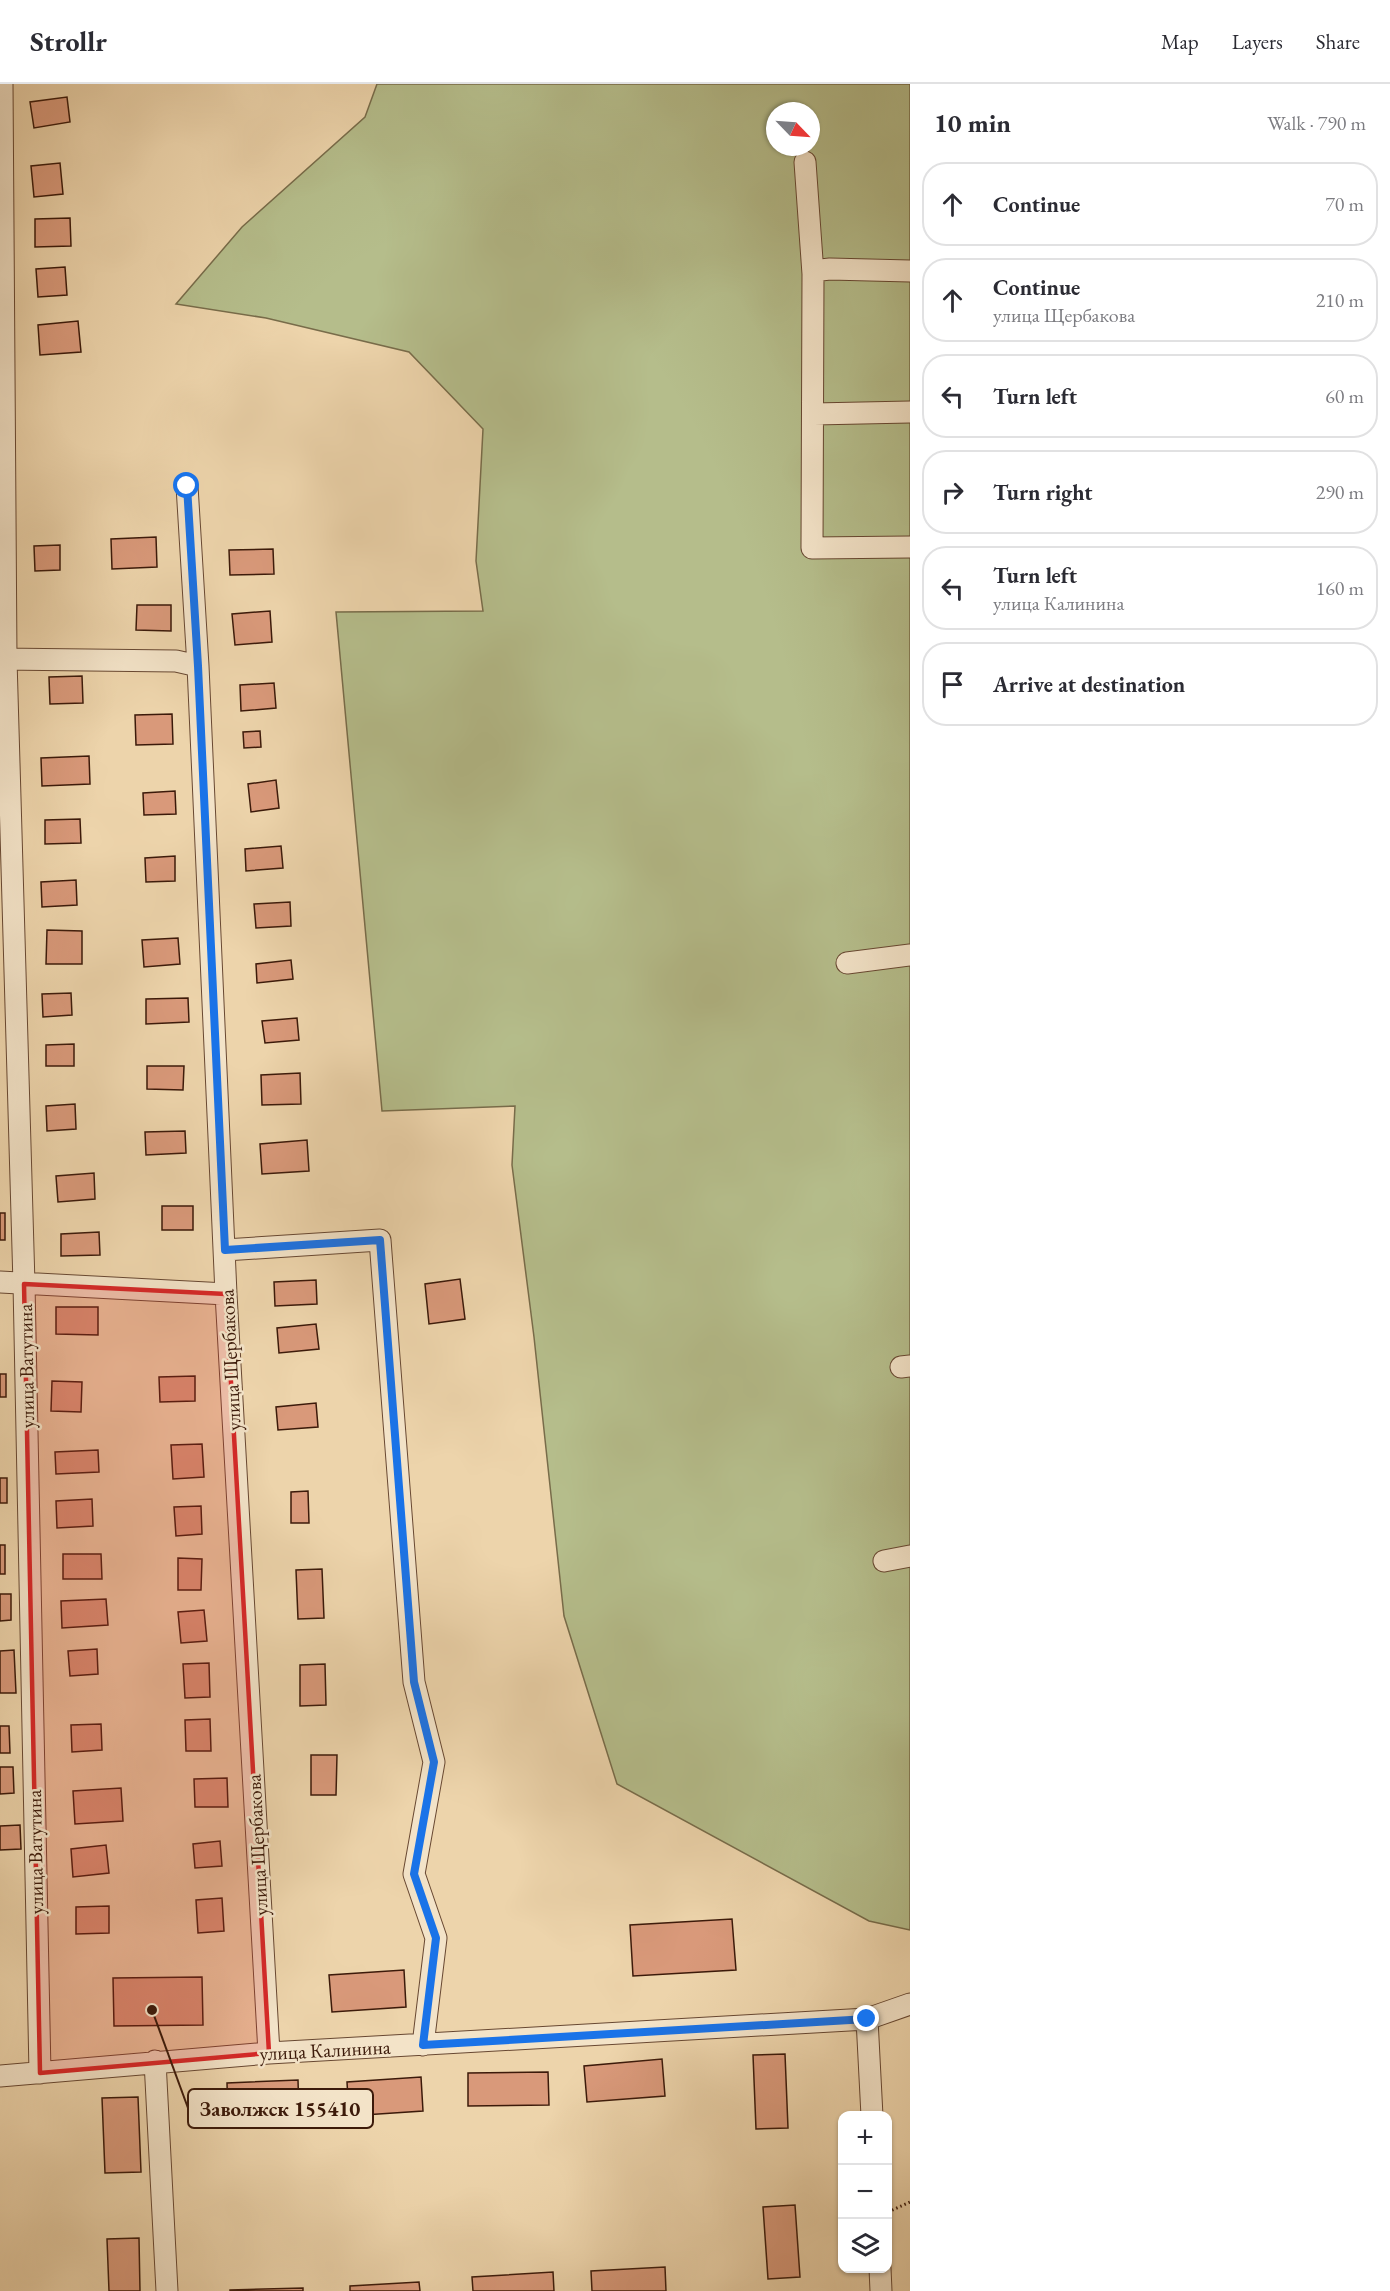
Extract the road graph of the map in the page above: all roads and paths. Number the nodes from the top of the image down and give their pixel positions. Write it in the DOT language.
graph roads {
  1 [pos="2,84"];
  2 [pos="805,162"];
  3 [pos="910,271"];
  4 [pos="813,274"];
  5 [pos="910,412"];
  6 [pos="814,414"];
  7 [pos="187,486"];
  8 [pos="910,547"];
  9 [pos="3,659"];
  10 [pos="198,666"];
  11 [pos="910,955"];
  12 [pos="847,963"];
  13 [pos="225,1250"];
  14 [pos="0,1282"];
  15 [pos="24,1284"];
  16 [pos="226,1294"];
  17 [pos="910,1556"];
  18 [pos="884,1561"];
  19 [pos="910,2004"];
  20 [pos="867,2019"];
  21 [pos="423,2045"];
  22 [pos="269,2053"];
  23 [pos="155,2061"];
  24 [pos="40,2073"];
  25 [pos="0,2076"];
  26 [pos="872,2111"];
  27 [pos="910,2202"];
  28 [pos="892,2210"];
  29 [pos="880,2273"];
  30 [pos="167,2291"];
  31 [pos="881,2291"];
  1 -- 9 [label="street, улица Ватутина"];
  2 -- 4 [label="street"];
  3 -- 4 [label="street"];
  4 -- 6 [label="street"];
  5 -- 6 [label="street"];
  6 -- 8 [label="street"];
  7 -- 10 [label="street, улица Щербакова"];
  9 -- 10 [label="street"];
  9 -- 15 [label="street, улица Ватутина"];
  10 -- 13 [label="street, улица Щербакова"];
  11 -- 12 [label="street"];
  13 -- 16 [label="street, улица Щербакова"];
  13 -- 21 [label="street"];
  14 -- 15 [label="street"];
  15 -- 16 [label="street"];
  15 -- 24 [label="street, улица Ватутина"];
  16 -- 22 [label="street, улица Щербакова"];
  17 -- 18 [label="street"];
  19 -- 20 [label="street, улица Калинина"];
  20 -- 21 [label="street, улица Калинина"];
  20 -- 26 [label="street"];
  21 -- 22 [label="street, улица Калинина"];
  22 -- 23 [label="street, улица Калинина"];
  23 -- 24 [label="street, улица Калинина"];
  23 -- 30 [label="street"];
  24 -- 25 [label="street, улица Калинина"];
  27 -- 28 [label="path"];
  29 -- 31 [label="street"];
}
